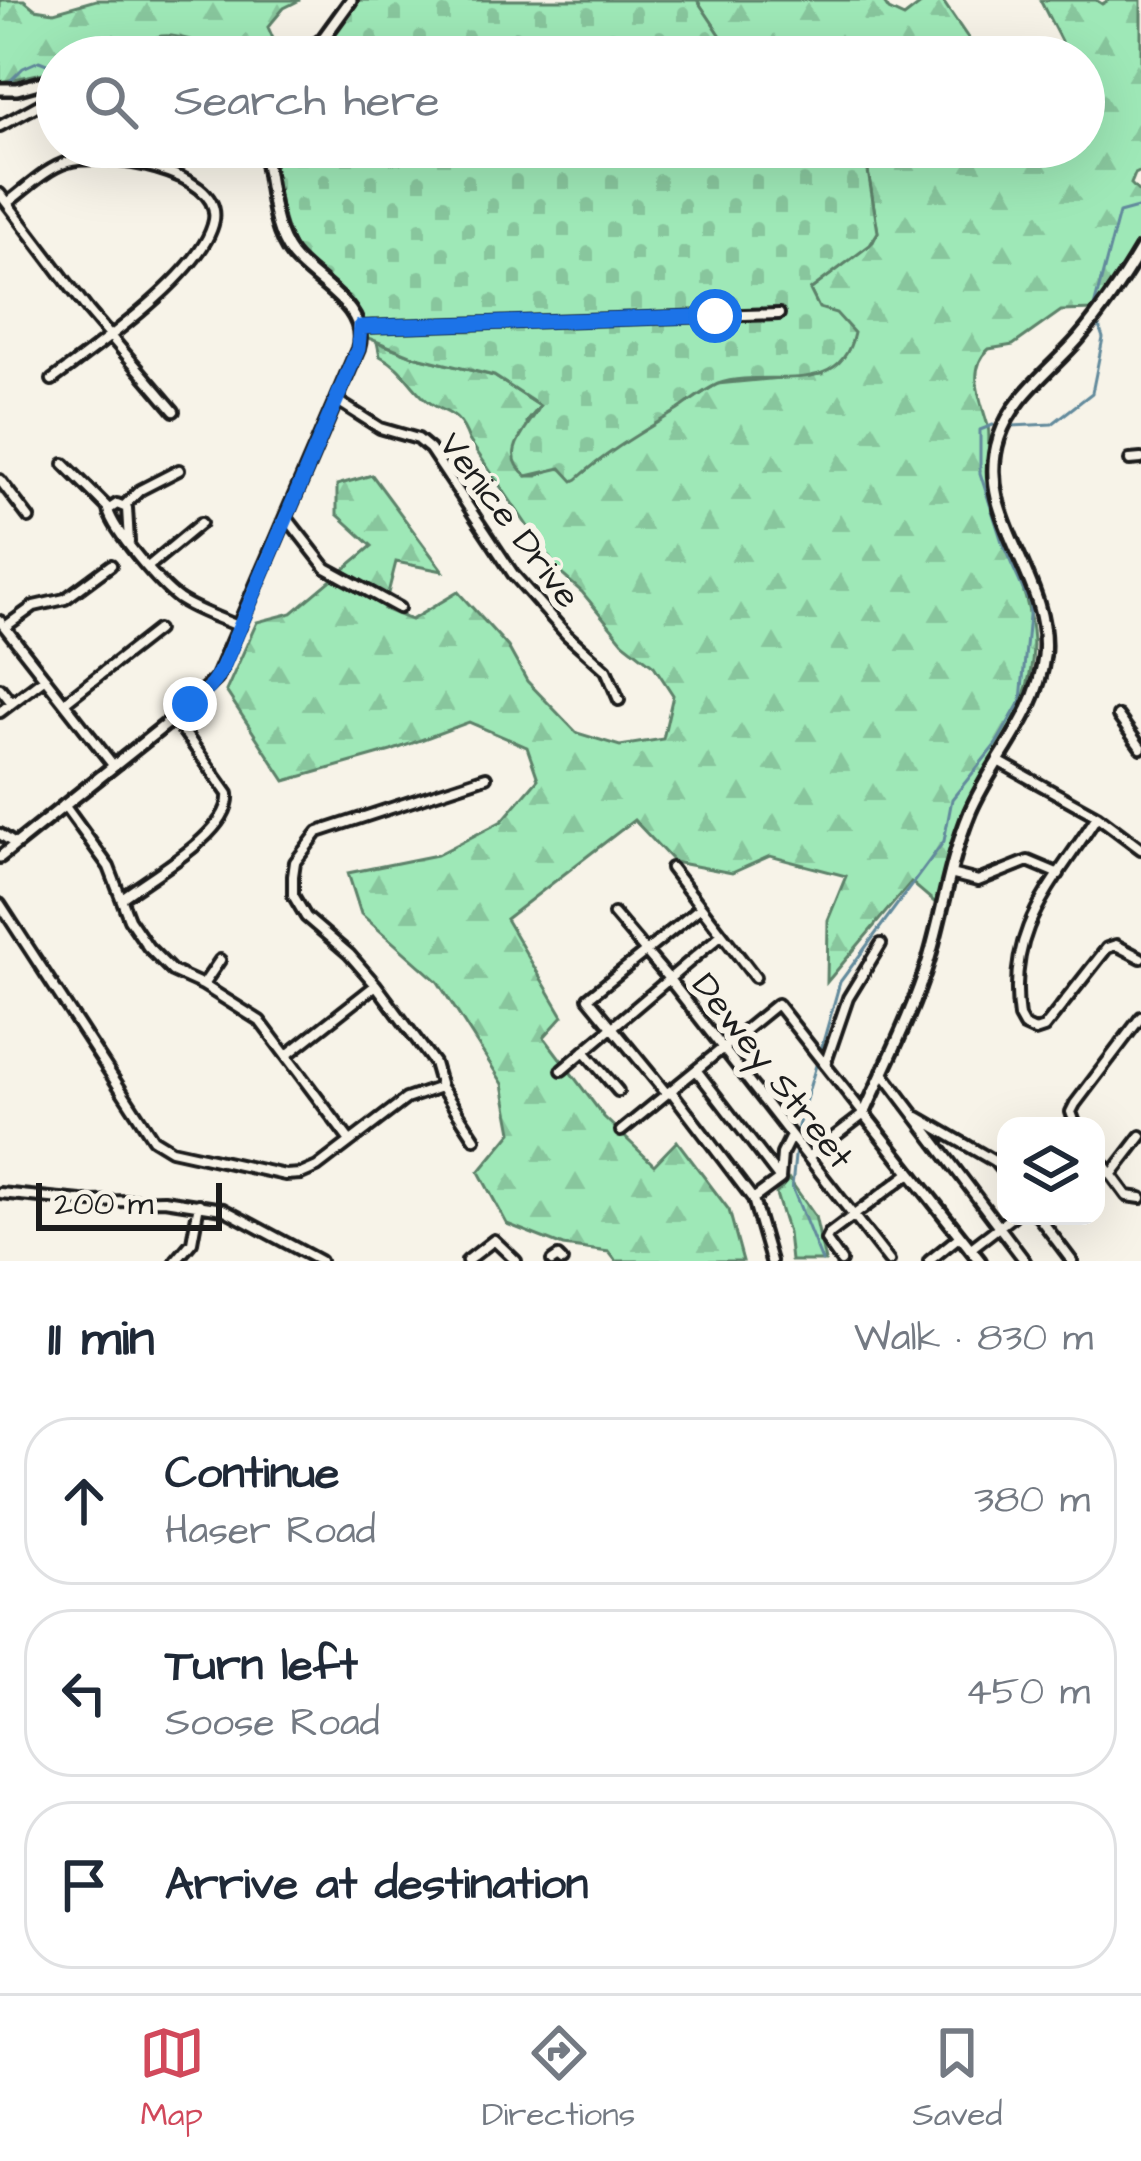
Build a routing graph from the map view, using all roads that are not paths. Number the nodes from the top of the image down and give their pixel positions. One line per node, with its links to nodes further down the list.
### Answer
1 (351, 0): 2 (street)
2 (325, 36)
3 (36, 82): 4 (street)
4 (5, 89)
5 (36, 106): 6 (street)
6 (0, 126)
7 (53, 168): 11 (street)
8 (151, 168): 15 (street)
9 (267, 168): 14 (street)
10 (0, 194): 11 (street)
11 (7, 203): 15 (street)
12 (1141, 249): 43 (street)
13 (779, 314): 14 (street)
14 (360, 327): 17 (street)
15 (110, 336): 16 (street); 18 (street)
16 (52, 380)
17 (335, 400): 25 (street); 36 (street, Venice Drive)
18 (174, 412)
19 (64, 464): 23 (street)
20 (179, 470): 22 (street)
21 (0, 480): 24 (street)
22 (125, 505): 23 (street); 27 (street)
23 (109, 509): 27 (street)
24 (29, 518)
25 (287, 518): 30 (street); 32 (street)
26 (201, 523): 29 (street)
27 (129, 542): 29 (street)
28 (111, 565): 31 (street)
29 (149, 566): 32 (street)
30 (399, 608)
31 (3, 624): 34 (street)
32 (241, 627): 41 (street)
33 (158, 630): 37 (street)
34 (45, 678): 37 (street); 38 (street)
35 (0, 688): 38 (street)
36 (620, 700)
37 (64, 702): 44 (street)
38 (12, 704): 39 (street)
39 (0, 712)
40 (1118, 716): 42 (street)
41 (174, 718): 44 (street); 55 (street)
42 (1141, 748)
43 (998, 761): 47 (street); 53 (street)
44 (113, 765): 46 (street)
45 (486, 777): 67 (street)
46 (64, 805): 49 (street); 55 (street)
47 (1097, 816): 50 (street); 54 (street)
48 (0, 834): 49 (street)
49 (15, 844): 51 (street)
50 (1141, 849)
51 (0, 856)
52 (671, 868): 57 (street)
53 (950, 874): 54 (street); 76 (street)
54 (1059, 874): 62 (street)
55 (122, 898): 66 (street)
56 (0, 904): 87 (street)
57 (701, 907): 59 (street); 61 (street)
58 (614, 914): 61 (street, Dewey Street)
59 (722, 934): 64 (street); 65 (street)
60 (881, 944): 73 (street)
61 (645, 952): 65 (street, Dewey Street); 69 (street)
62 (1141, 958)
63 (220, 960): 66 (street)
64 (755, 977)
65 (669, 979): 69 (street); 70 (street, Dewey Street)
66 (202, 985): 72 (street)
67 (376, 985): 72 (street); 77 (street)
68 (1141, 1017): 82 (street)
69 (612, 1028): 71 (street); 79 (street)
70 (723, 1048): 73 (street); 75 (street); 84 (street, Dewey Street)
71 (584, 1051): 74 (street); 78 (street)
72 (287, 1055): 87 (street)
73 (823, 1064): 81 (street)
74 (562, 1070)
75 (697, 1070): 79 (street); 93 (street)
76 (882, 1072): 80 (street); 81 (street)
77 (441, 1087): 86 (street); 87 (street)
78 (618, 1091)
79 (669, 1093): 83 (street); 96 (street)
80 (911, 1112): 89 (street); 101 (street)
81 (864, 1114): 88 (street); 91 (street)
82 (1073, 1117)
83 (621, 1131)
84 (791, 1136): 88 (street, Dewey Street); 93 (street)
85 (1141, 1136): 92 (street)
86 (475, 1139)
87 (350, 1141)
88 (808, 1156): 98 (street, Dewey Street)
89 (997, 1164)
90 (1105, 1166): 92 (street)
91 (910, 1173): 98 (street); 102 (street)
92 (1112, 1175): 95 (street)
93 (780, 1179): 96 (street)
94 (0, 1193): 97 (street)
95 (1141, 1198)
96 (753, 1199): 110 (street)
97 (200, 1204): 104 (street); 105 (street)
98 (853, 1216): 111 (street); 112 (street, Dewey Street)
99 (1001, 1225): 101 (street)
100 (1045, 1225): 116 (street)
101 (998, 1227): 103 (street); 115 (street)
102 (960, 1236): 103 (street); 113 (street)
103 (970, 1249): 114 (street)
104 (176, 1261)
105 (320, 1261)
106 (467, 1261): 107 (street)
107 (516, 1261)
108 (552, 1261): 109 (street)
109 (562, 1261)
110 (771, 1261)
111 (841, 1261)
112 (889, 1261)
113 (929, 1261)
114 (980, 1261)
115 (1025, 1261)
116 (1072, 1261)

